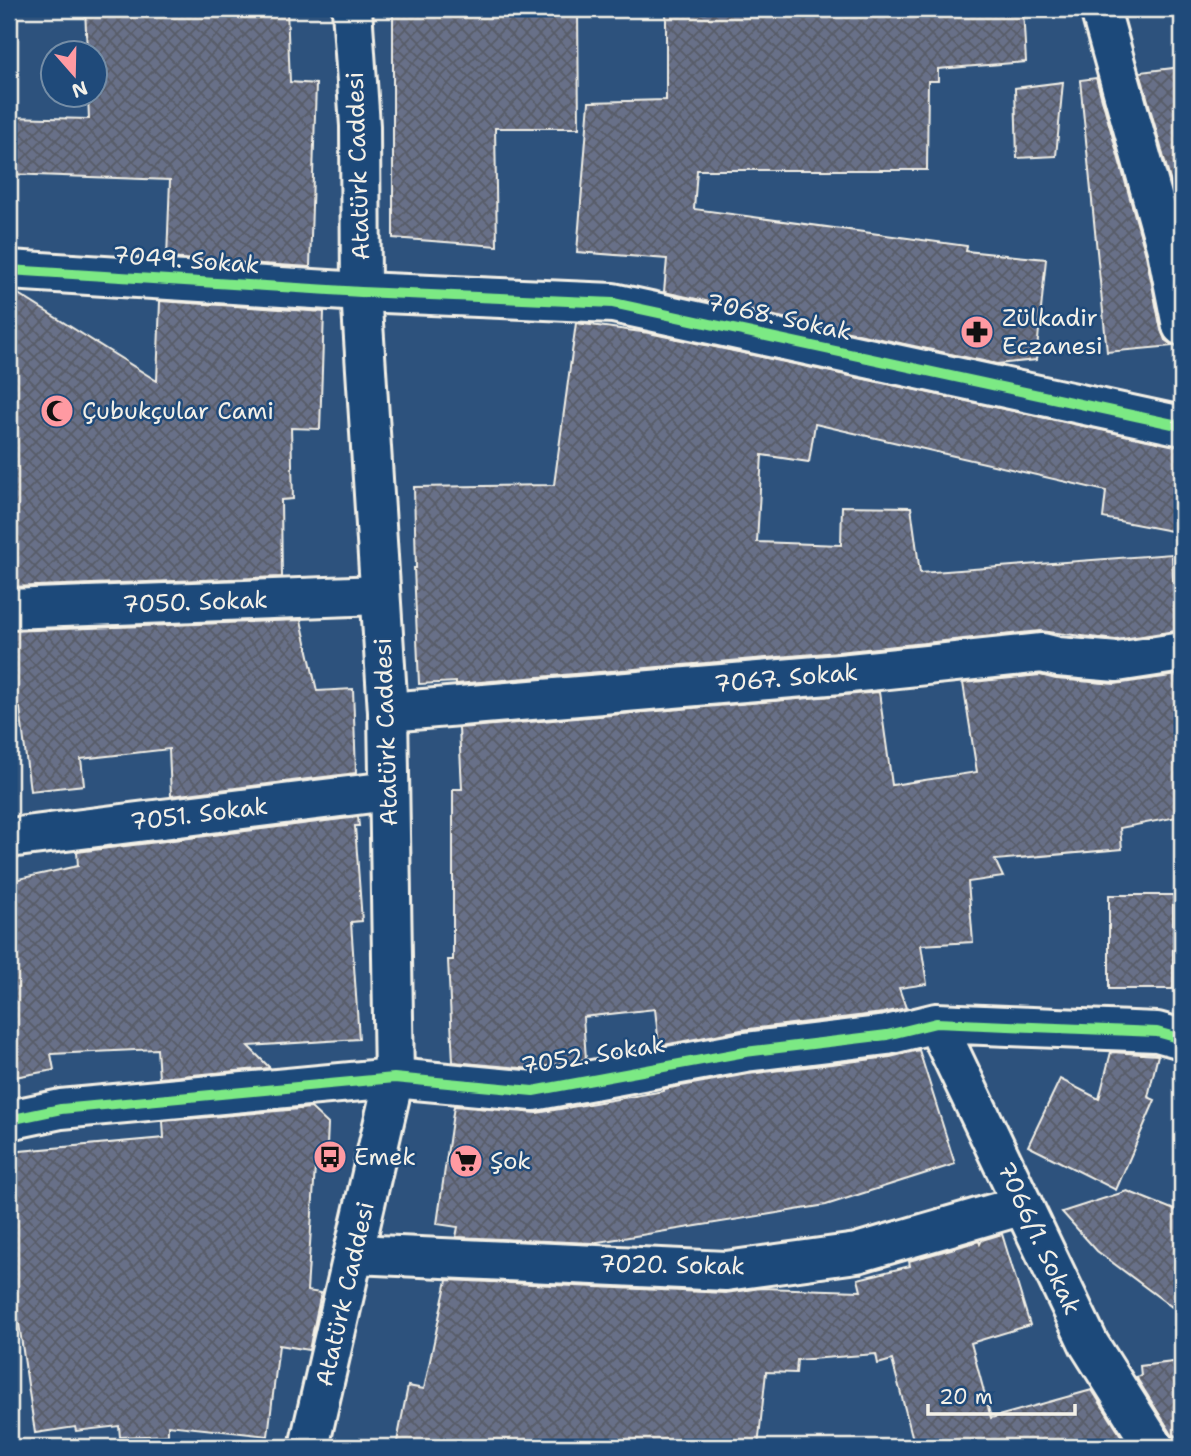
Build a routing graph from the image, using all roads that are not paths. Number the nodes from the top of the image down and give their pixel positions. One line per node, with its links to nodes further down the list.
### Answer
1 (352, 9): 4 (street, Atatürk Caddesi)
2 (1100, 9): 5 (street)
3 (9, 270): 4 (street, 7049. Sokak)
4 (361, 292): 6 (street, 7068. Sokak); 7 (street, Atatürk Caddesi)
5 (1182, 326)
6 (1182, 426)
7 (380, 595): 8 (street, 7050. Sokak); 10 (street, Atatürk Caddesi)
8 (9, 610)
9 (1182, 652): 10 (street, 7067. Sokak)
10 (388, 712): 11 (street, Atatürk Caddesi)
11 (389, 791): 12 (street, 7051. Sokak); 15 (street, Atatürk Caddesi)
12 (9, 838)
13 (936, 1023): 14 (street, 7052. Sokak); 15 (street, 7052. Sokak); 17 (street, 7066/1. Sokak)
14 (1182, 1039)
15 (394, 1078): 16 (street, 7052. Sokak); 18 (street, Atatürk Caddesi)
16 (9, 1120)
17 (1023, 1205): 18 (street, 7020. Sokak); 20 (street, 7066/1. Sokak)
18 (355, 1254): 19 (street, Atatürk Caddesi)
19 (309, 1447)
20 (1154, 1447)

